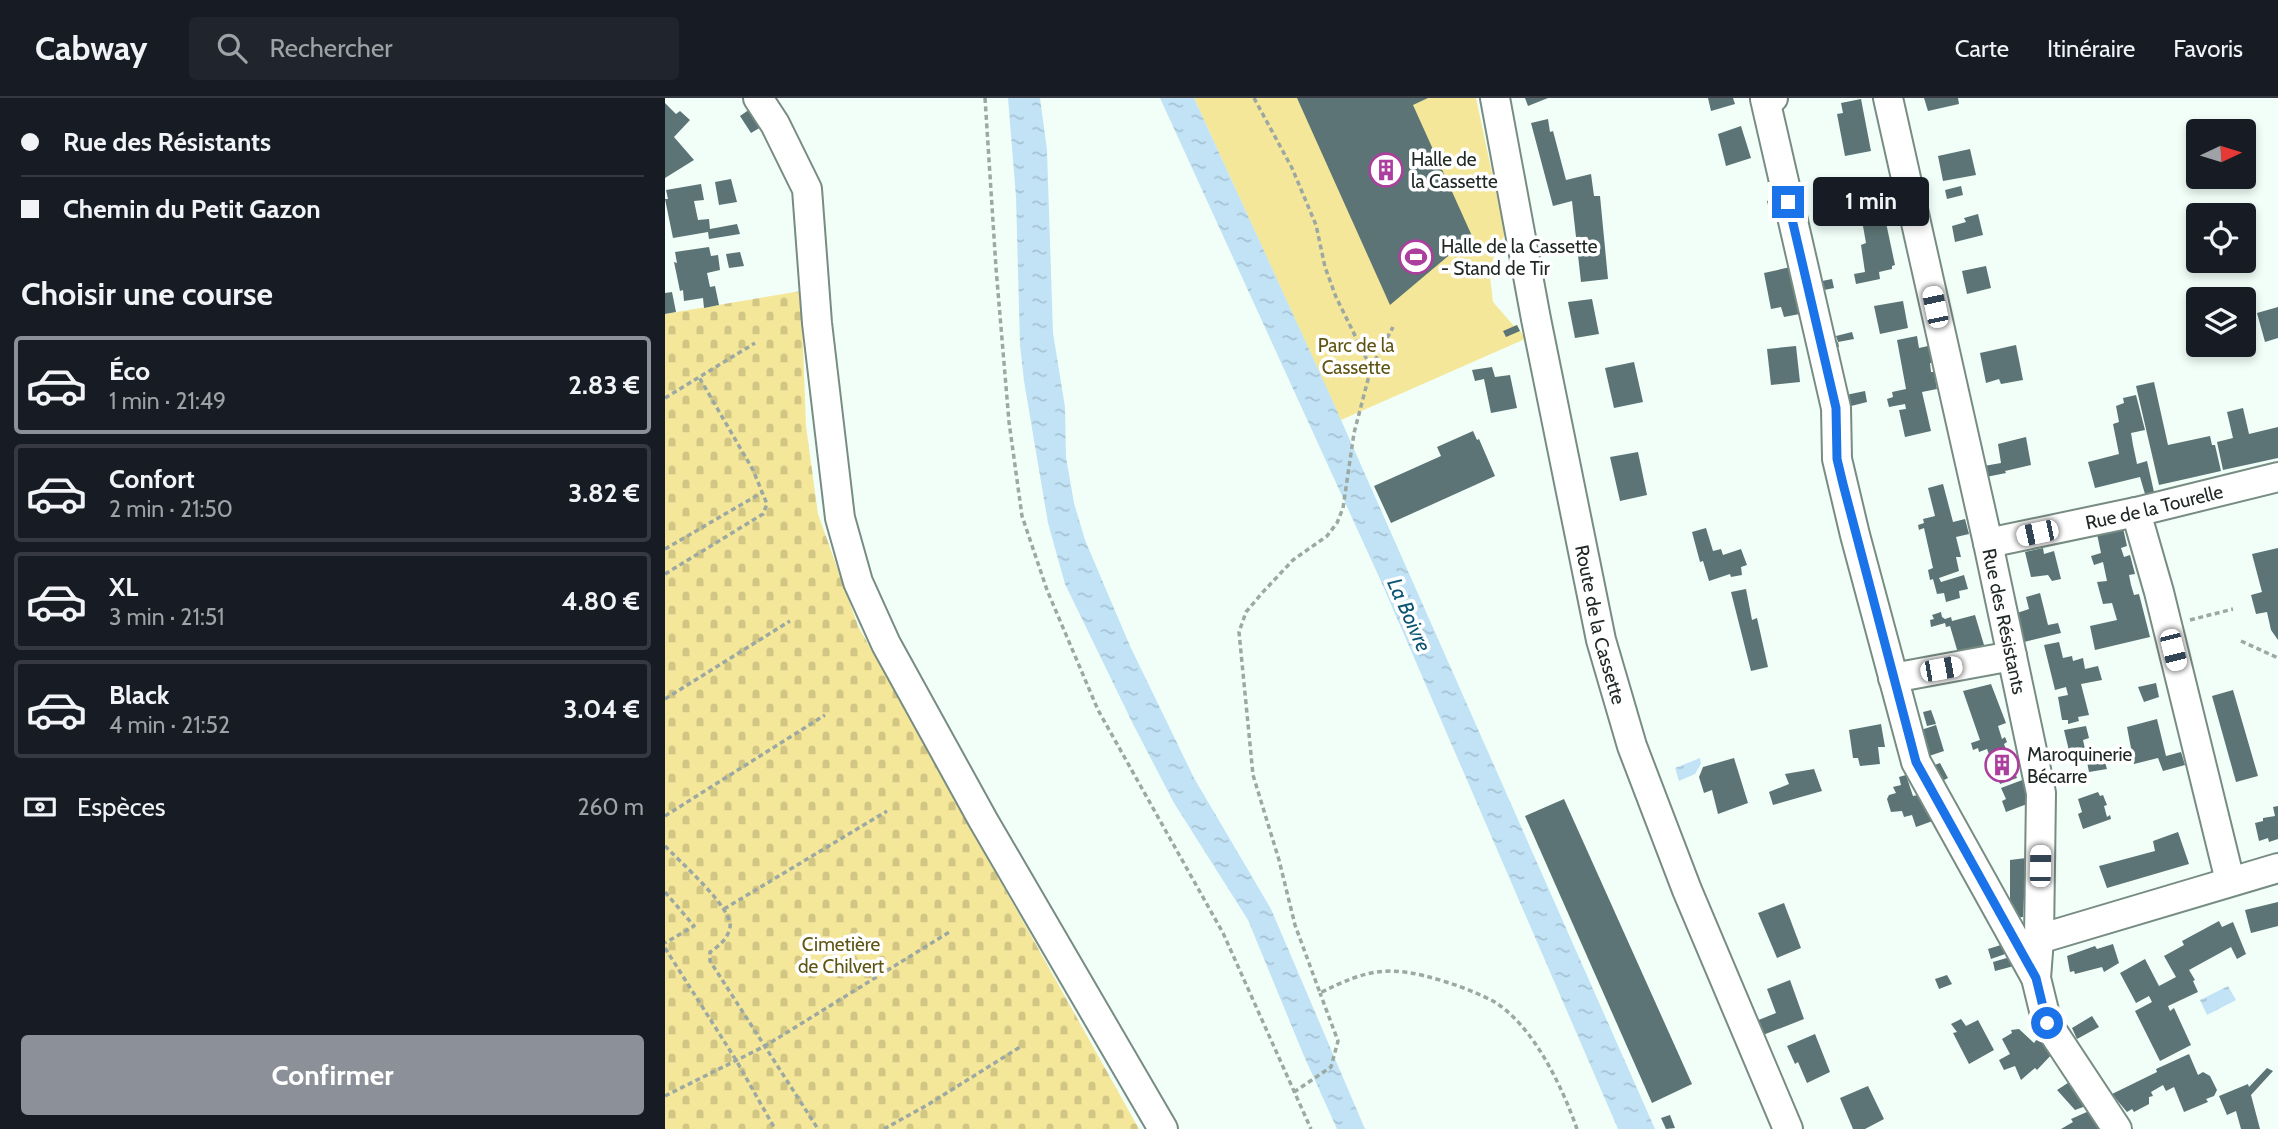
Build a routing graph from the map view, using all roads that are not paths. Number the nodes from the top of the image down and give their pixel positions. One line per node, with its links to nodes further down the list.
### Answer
1 (758, 98): 14 (street)
2 (1495, 98): 15 (street, Route de la Cassette)
3 (1773, 98): 9 (street)
4 (1888, 98): 7 (street, Rue des Résistants)
5 (2278, 477): 6 (street, Rue de la Tourelle)
6 (2136, 512): 7 (street, Rue de la Tourelle); 11 (street)
7 (1988, 543): 8 (street, Rue des Résistants)
8 (2012, 656): 9 (street); 12 (street, Rue des Résistants)
9 (1893, 678): 13 (street)
10 (2278, 868): 11 (street)
11 (2231, 881): 12 (street)
12 (2039, 939): 13 (street, Rue des Résistants)
13 (2036, 978): 16 (street, Rue des Résistants)
14 (1163, 1129)
15 (1788, 1129)
16 (2117, 1129)

